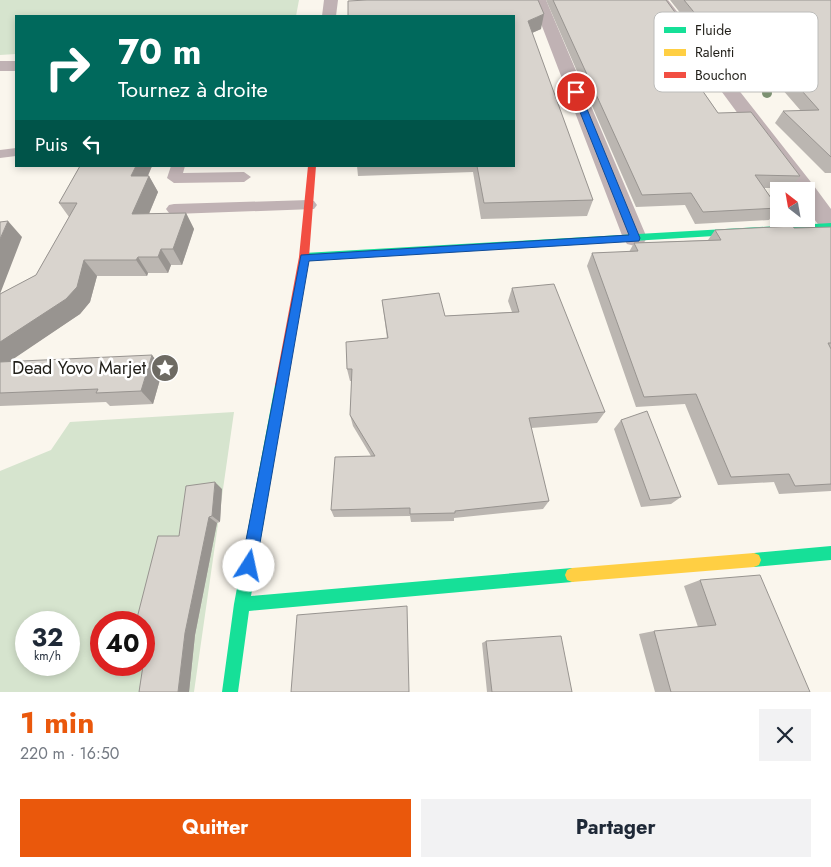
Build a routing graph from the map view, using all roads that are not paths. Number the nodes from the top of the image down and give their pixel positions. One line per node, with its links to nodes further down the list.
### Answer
1 (331, 0): 5 (street)
2 (539, 0): 19 (street)
3 (662, 0): 4 (street)
4 (671, 12)
5 (329, 15)
6 (0, 66): 7 (street)
7 (15, 66)
8 (731, 92): 14 (street)
9 (15, 152): 10 (lane)
10 (0, 154)
11 (178, 167): 13 (lane)
12 (312, 167): 16 (street)
13 (244, 177)
14 (798, 182)
15 (815, 204): 18 (street)
16 (309, 205): 17 (lane); 20 (street)
17 (174, 209)
18 (831, 226): 19 (street)
19 (635, 238): 20 (street)
20 (304, 257): 22 (street)
21 (831, 553): 22 (street)
22 (242, 604): 23 (street)
23 (230, 692)

